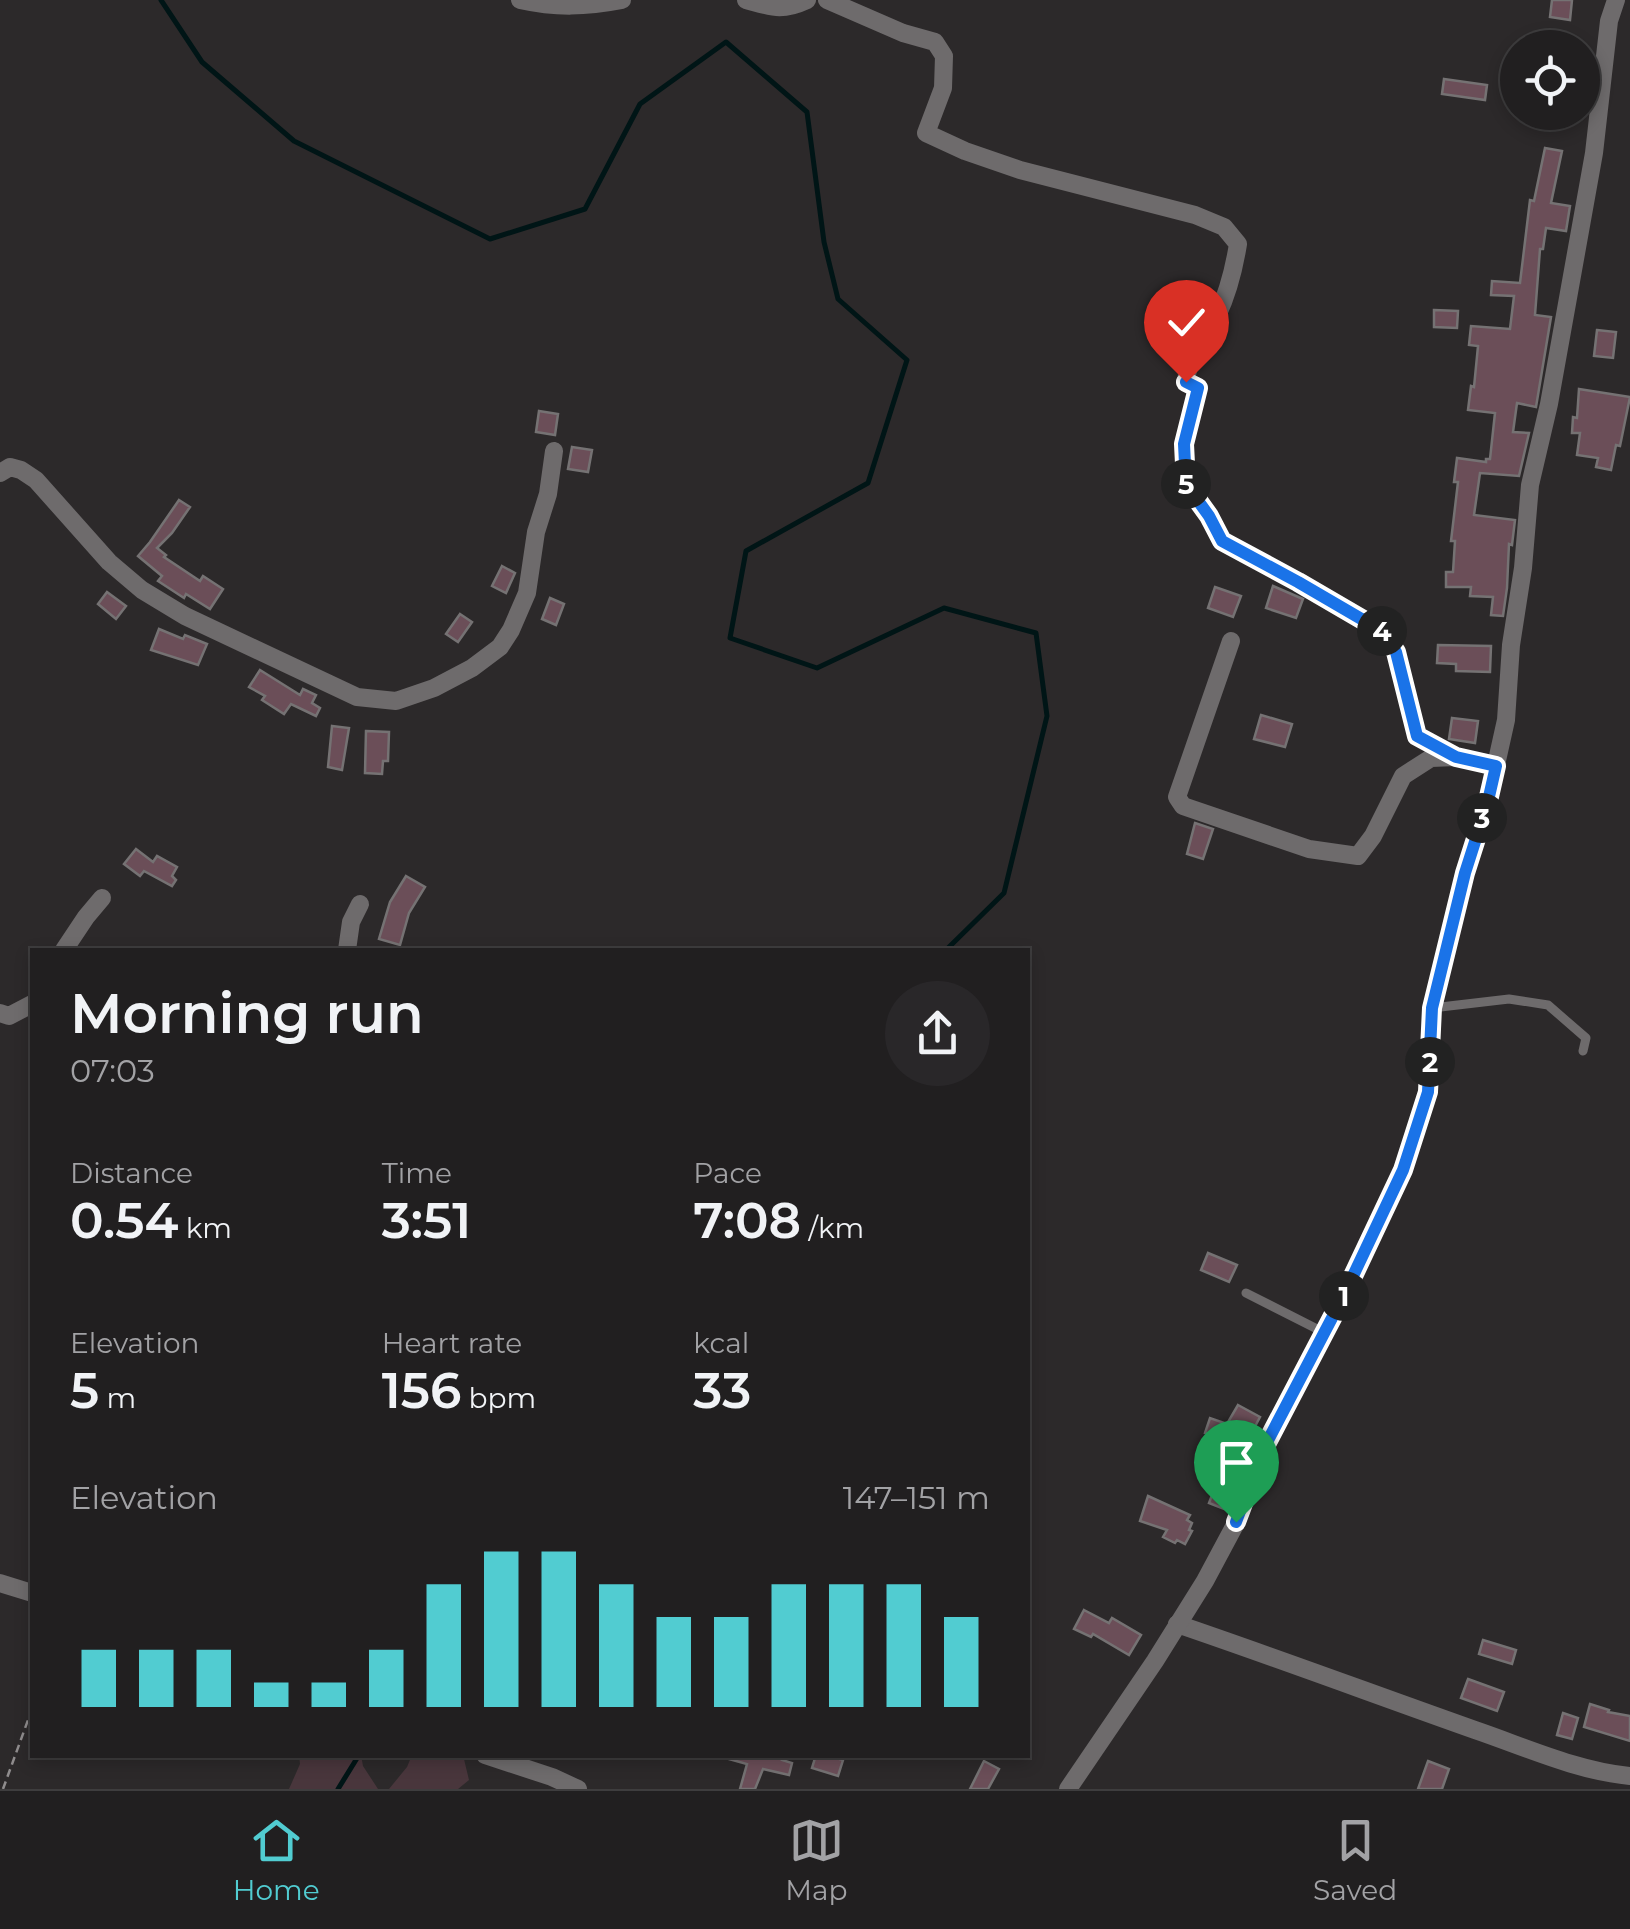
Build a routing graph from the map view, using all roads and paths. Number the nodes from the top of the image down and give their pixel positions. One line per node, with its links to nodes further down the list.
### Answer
1 (520, 0): 2 (street)
2 (622, 0)
3 (746, 0): 4 (street)
4 (805, 0)
5 (827, 0): 10 (street)
6 (1616, 0): 11 (street)
7 (554, 451): 8 (street)
8 (0, 474)
9 (1231, 641): 10 (street)
10 (1456, 757): 11 (street)
11 (1496, 766): 17 (street)
12 (102, 898): 14 (street)
13 (360, 904): 15 (street)
14 (65, 948)
15 (347, 948)
16 (30, 1005): 18 (street)
17 (1432, 1008): 19 (lane); 21 (street)
18 (0, 1013)
19 (1583, 1051)
20 (1246, 1294): 21 (lane)
21 (1325, 1332): 24 (street)
22 (0, 1583): 23 (street)
23 (30, 1592)
24 (1177, 1624): 27 (street); 30 (street)
25 (30, 1715): 28 (path)
26 (494, 1758): 29 (street)
27 (1630, 1776)
28 (3, 1789)
29 (578, 1789)
30 (1068, 1789)

